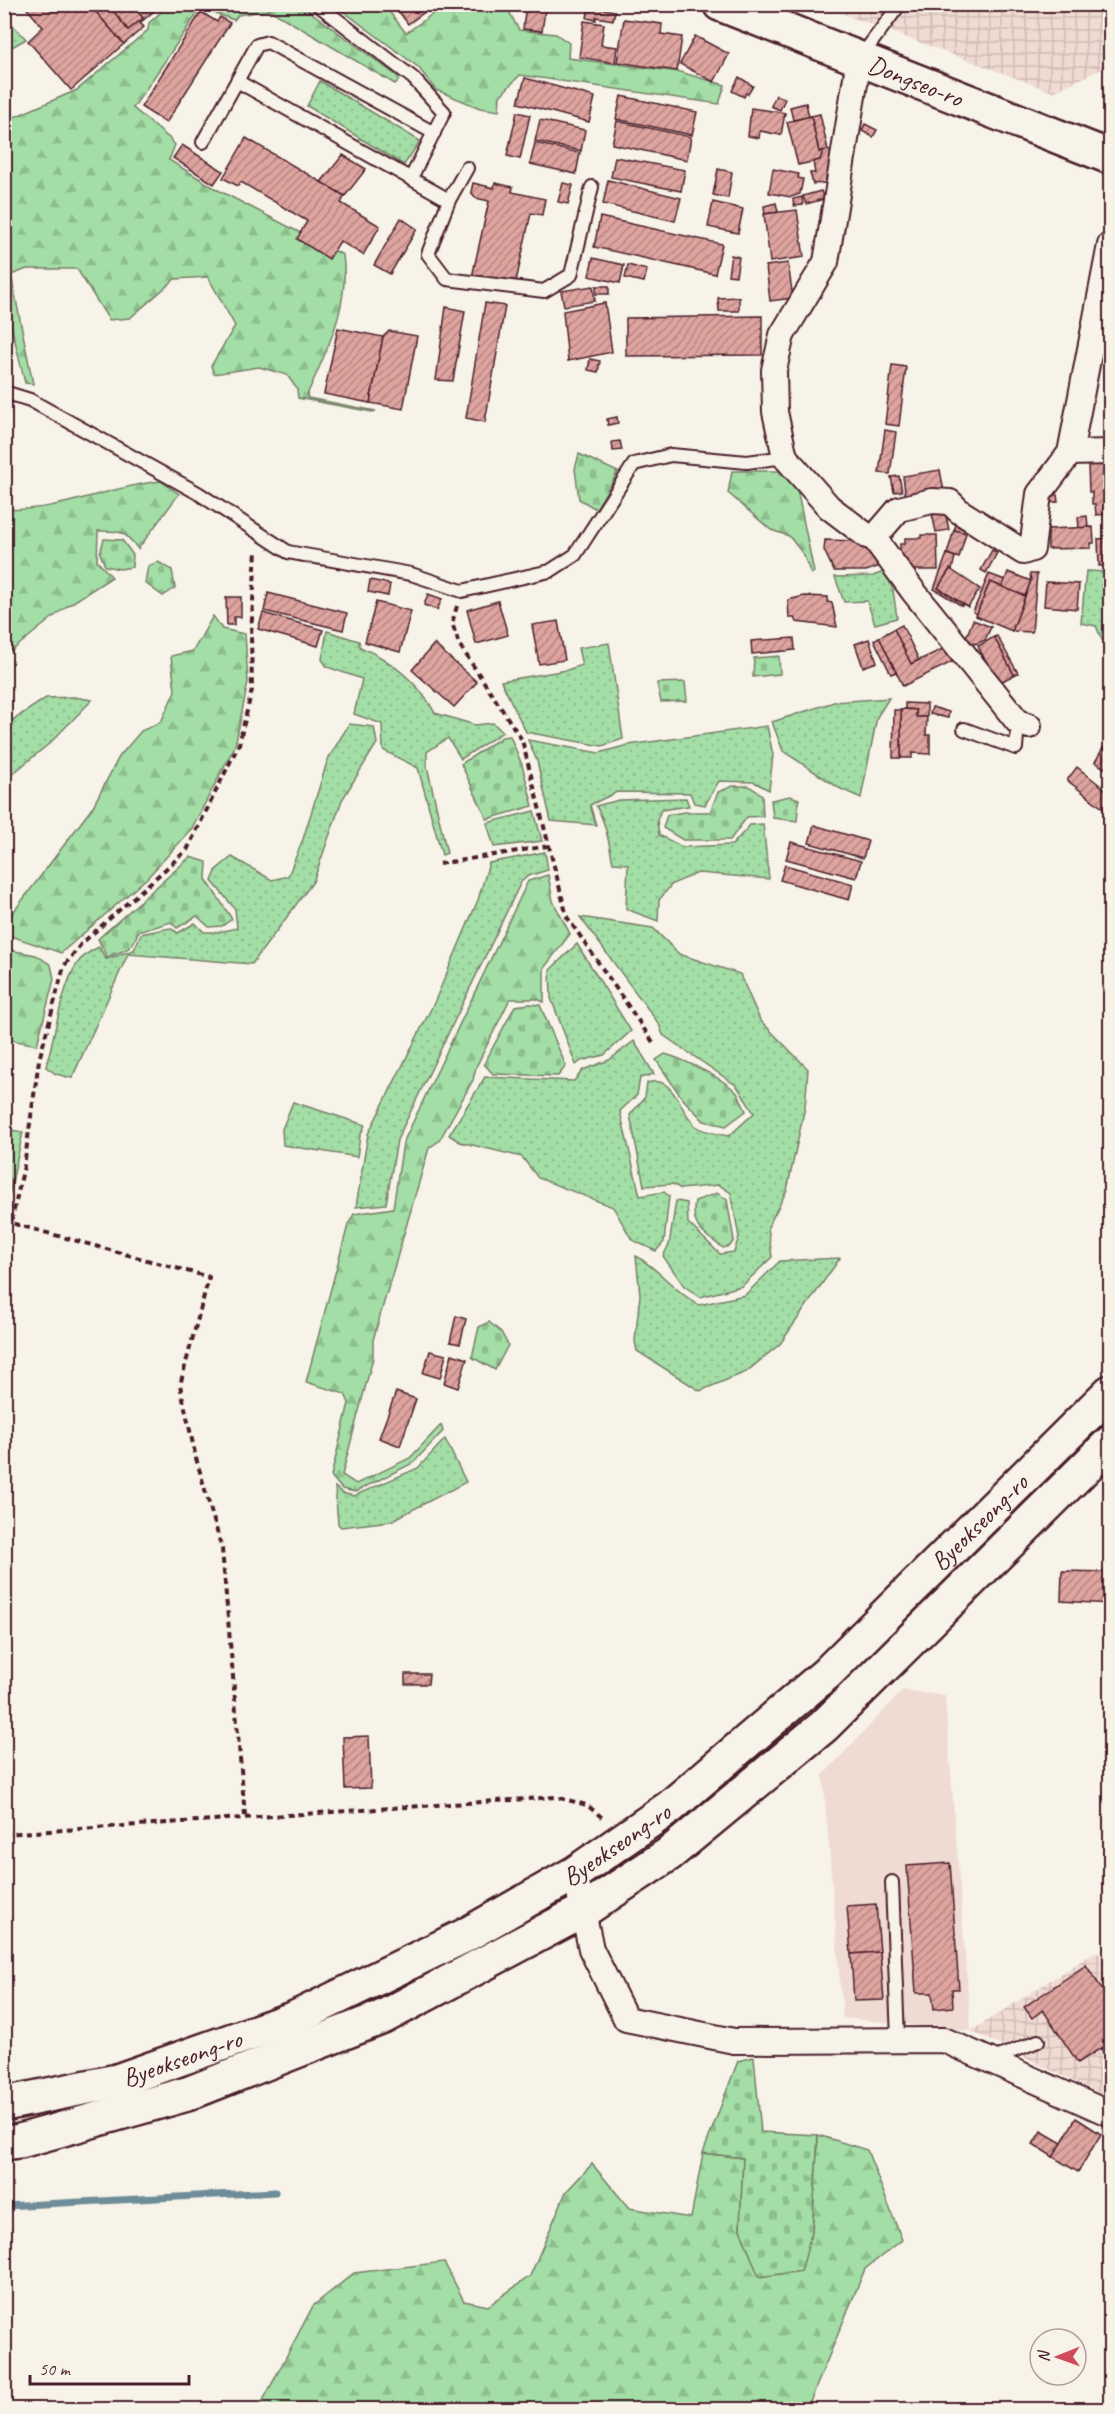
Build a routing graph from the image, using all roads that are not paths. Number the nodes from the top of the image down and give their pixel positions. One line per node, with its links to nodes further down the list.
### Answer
1 (317, 4): 6 (lane)
2 (720, 4): 4 (main road, Dongseo-ro)
3 (900, 4): 4 (lane)
4 (859, 59): 8 (main road, Dongseo-ro); 17 (street)
5 (237, 81): 6 (lane); 7 (lane); 10 (lane)
6 (434, 134): 10 (lane)
7 (203, 142)
8 (1110, 156)
9 (467, 168): 12 (lane)
10 (411, 178): 12 (lane)
11 (592, 187): 12 (lane)
12 (450, 200)
13 (1110, 245): 16 (street)
14 (4, 392): 17 (lane)
15 (1110, 452): 16 (street)
16 (1070, 453): 18 (street)
17 (785, 457): 18 (street)
18 (874, 538): 19 (street)
19 (1024, 724): 20 (lane)
20 (964, 729)
21 (1110, 1392): 23 (main road, Byeokseong-ro)
22 (1110, 1443): 25 (main road, Byeokseong-ro)
23 (575, 1872): 25 (street); 29 (main road, Byeokseong-ro)
24 (892, 1882): 26 (lane)
25 (583, 1911): 26 (street); 31 (main road, Byeokseong-ro)
26 (898, 2040): 28 (street)
27 (1038, 2042): 28 (lane)
28 (989, 2061): 30 (street)
29 (4, 2104)
30 (1110, 2114)
31 (4, 2143)

